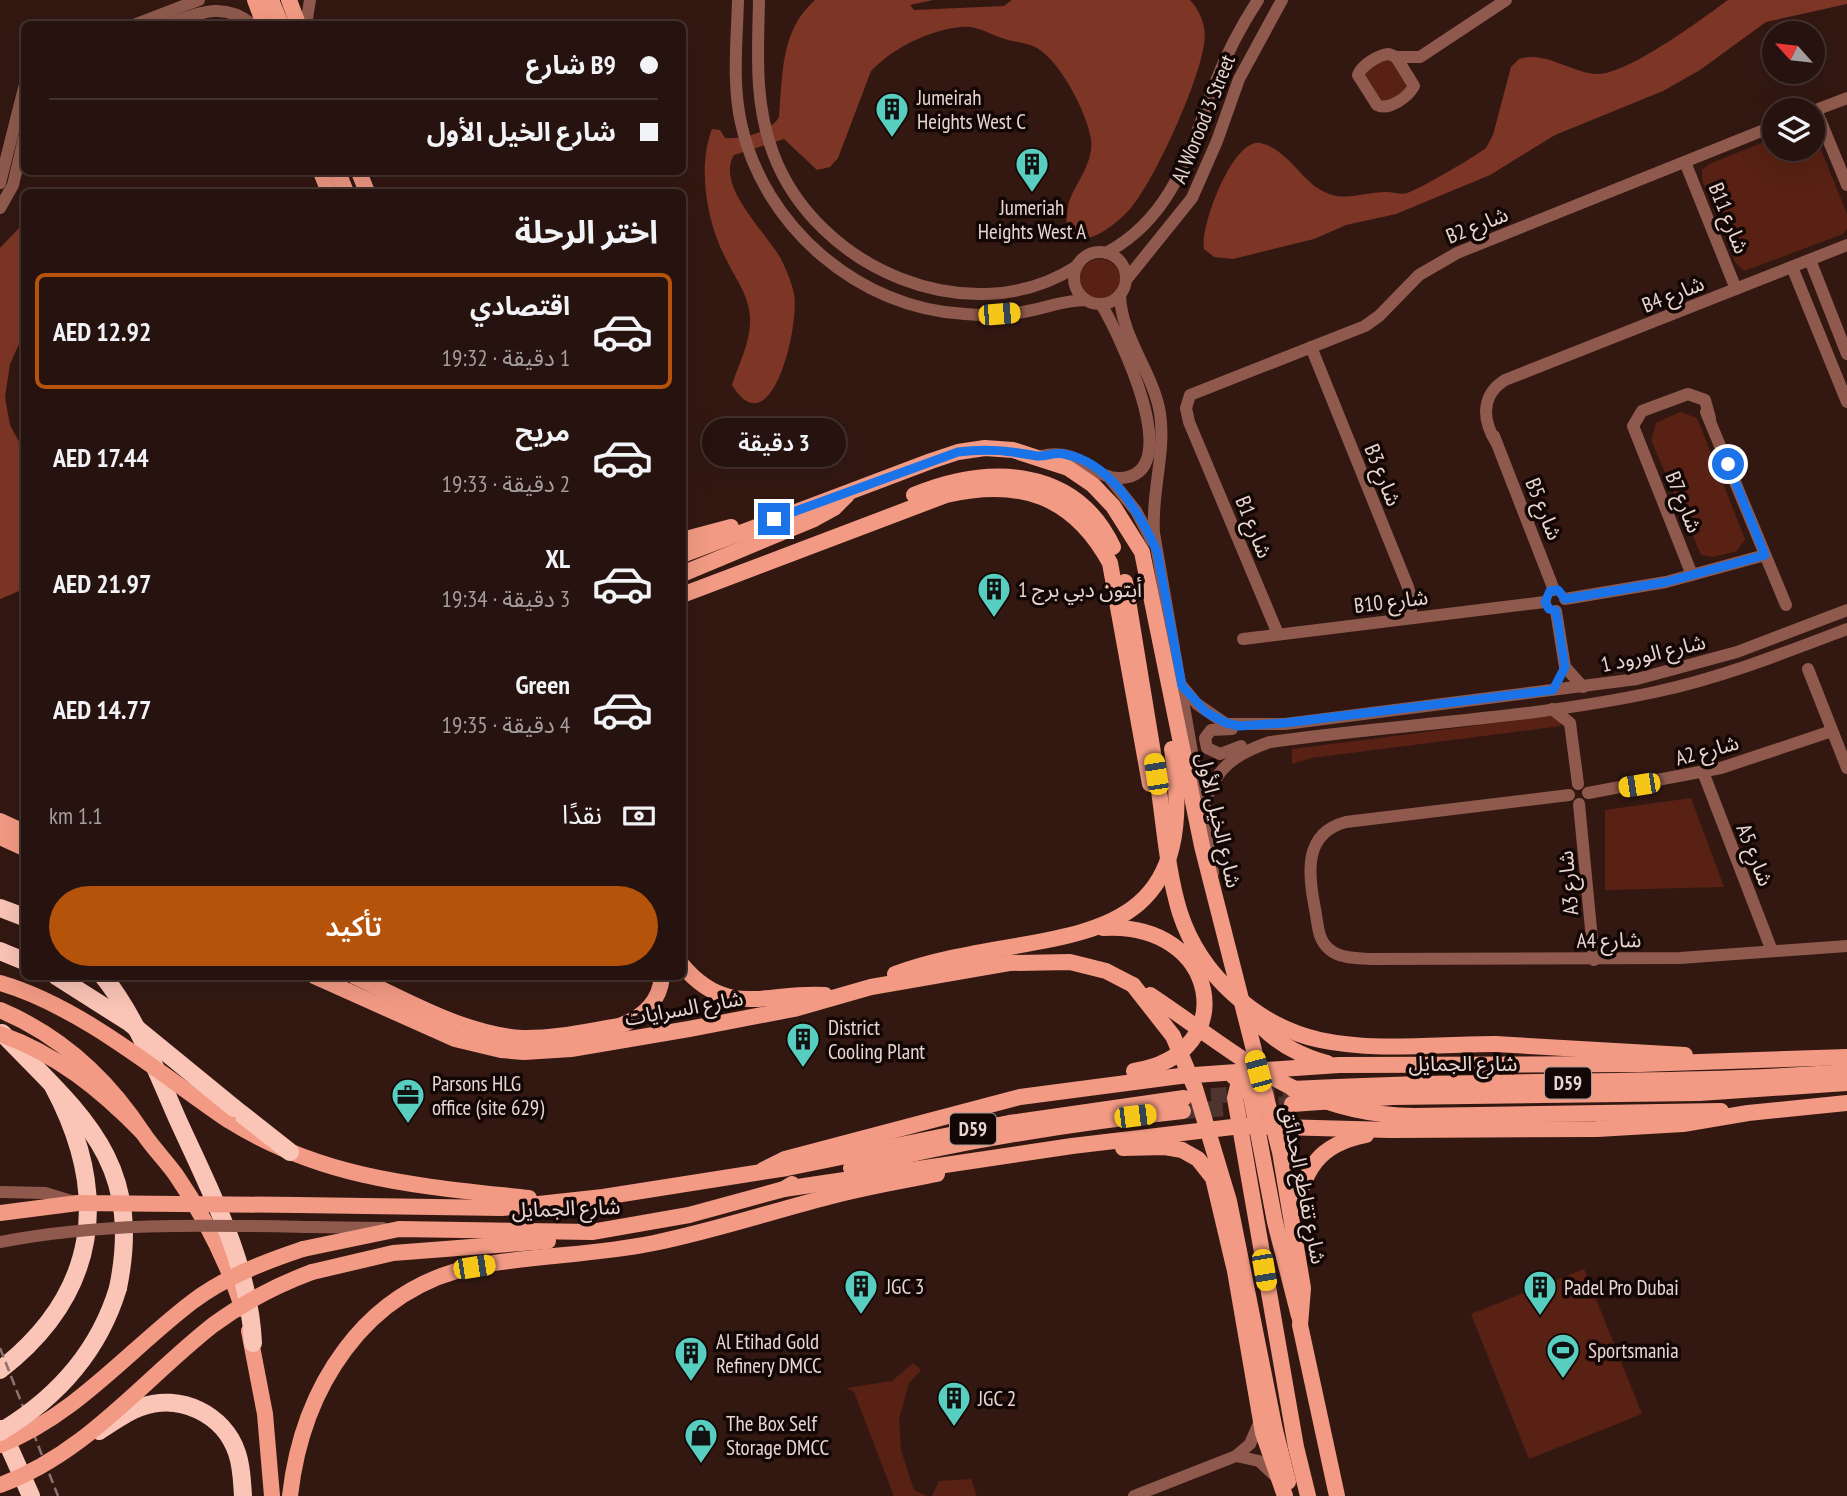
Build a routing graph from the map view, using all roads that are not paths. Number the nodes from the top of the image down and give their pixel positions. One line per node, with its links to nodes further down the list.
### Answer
1 (199, 0): 15 (street)
2 (235, 0): 13 (street)
3 (255, 0): 18 (main road)
4 (271, 0): 19 (main road)
5 (289, 0): 20 (main road)
6 (310, 0): 21 (street)
7 (738, 0): 39 (street)
8 (759, 0): 40 (street)
9 (1258, 0): 28 (street, Al Worood 3 Street)
10 (1282, 0): 29 (street, Al Worood 3 Street)
11 (1480, 0): 14 (street)
12 (1506, 0): 14 (street)
13 (219, 9): 16 (street); 17 (street)
14 (1489, 11): 23 (street)
15 (144, 21)
16 (176, 21)
17 (247, 21)
18 (263, 21)
19 (280, 21)
20 (297, 21)
21 (306, 21)
22 (1396, 57): 23 (street); 24 (street); 24 (street)
23 (1420, 57): 24 (street)
24 (1412, 78)
25 (1847, 98): 27 (street)
26 (21, 100): 36 (street)
27 (1825, 107)
28 (1201, 124): 29 (street); 32 (street, Al Worood 3 Street)
29 (1221, 130): 34 (street, Al Worood 3 Street)
30 (1762, 131): 35 (street, B2 شارع)
31 (1825, 134): 37 (street)
32 (1193, 148): 34 (street); 42 (street, Al Worood 3 Street)
33 (21, 151): 38 (street)
34 (1212, 155): 46 (street, Al Worood 3 Street)
35 (1685, 162): 47 (street, B11 شارع); 51 (street, B2 شارع)
36 (0, 183)
37 (1847, 185)
38 (0, 208)
39 (797, 232): 40 (street); 49 (street)
40 (828, 234): 44 (street)
41 (1847, 245): 43 (street, B4 شارع)
42 (1106, 253): 44 (street); 46 (street)
43 (1810, 260): 45 (street, B4 شارع); 52 (street)
44 (1077, 266): 49 (street)
45 (1792, 267): 47 (street, B4 شارع); 54 (street)
46 (1126, 281): 48 (street)
47 (1736, 289): 55 (street, B4 شارع)
48 (1120, 295): 50 (street); 61 (street)
49 (1086, 300): 50 (street)
50 (1101, 304): 57 (street)
51 (1311, 347): 53 (street, B2 شارع); 74 (street, B3 شارع)
52 (1847, 354)
53 (1212, 386): 76 (street, B1 شارع)
54 (1847, 401)
55 (1496, 442): 67 (street, B5 شارع)
56 (1041, 456): 57 (street); 58 (main road, شارع الخيل الأول); 82 (main road, شارع الخيل الأول)
57 (1108, 476): 61 (street)
58 (850, 491): 59 (main road, شارع الخيل الأول); 64 (main road)
59 (755, 526): 60 (main road); 62 (main road, شارع الخيل الأول)
60 (686, 539)
61 (1157, 551): 82 (street)
62 (686, 553)
63 (1765, 555): 65 (street); 65 (street, B7 شارع); 71 (street)
64 (686, 572)
65 (1692, 575): 69 (street)
66 (686, 585): 122 (main road, bridge)
67 (1554, 590): 69 (street); 70 (street)
68 (686, 593): 98 (main road)
69 (1565, 599): 73 (street)
70 (1545, 602): 73 (street); 74 (street, B10 شارع)
71 (1786, 605)
72 (1847, 610): 80 (street, شارع الورود 1)
73 (1556, 611): 78 (street)
74 (1410, 618): 76 (street, B10 شارع)
75 (1847, 629): 83 (street, شارع الورود 1)
76 (1278, 635): 77 (street, B10 شارع)
77 (1243, 639)
78 (1565, 667): 80 (street); 81 (street)
79 (1808, 669): 87 (street)
80 (1583, 687): 81 (street, شارع الورود 1)
81 (1553, 690): 86 (street, شارع الورود 1)
82 (1177, 692): 86 (street, شارع الورود 1); 93 (street); 98 (main road); 99 (main road, شارع الخيل الأول)
83 (1587, 704): 84 (street, شارع الورود 1); 85 (street)
84 (1552, 709): 85 (street); 88 (street, شارع الورود 1)
85 (1570, 723): 91 (street)
86 (1274, 725): 88 (street)
87 (1832, 731): 89 (street); 90 (street, A2 شارع)
88 (1270, 742): 93 (street, شارع الورود 1)
89 (1847, 768)
90 (1703, 772): 91 (street, A2 شارع); 105 (street, A5 شارع)
91 (1583, 789): 92 (street)
92 (1574, 799): 107 (street, A3 شارع); 107 (street, A4 شارع)
93 (1204, 808): 99 (street)
94 (0, 821): 95 (main road)
95 (21, 831)
96 (0, 837): 97 (main road)
97 (21, 847)
98 (1164, 865): 102 (main road)
99 (1213, 888): 118 (main road, شارع الخيل الأول)
100 (0, 908): 101 (highway)
101 (21, 916)
102 (1090, 929): 116 (main road); 129 (main road)
103 (1847, 946): 105 (street, A4 شارع)
104 (0, 951): 106 (highway)
105 (1772, 951): 107 (street, A4 شارع)
106 (21, 960)
107 (1594, 960)
108 (686, 969): 117 (main road)
109 (62, 980): 133 (highway, bridge)
110 (106, 980): 152 (highway)
111 (323, 980): 117 (main road, شارع السرايات)
112 (363, 980): 113 (main road, شارع السرايات)
113 (661, 980)
114 (0, 983): 133 (main road, bridge)
115 (1133, 985): 116 (main road, شارع السرايات); 132 (main road, شارع السرايات, bridge); 167 (main road, bridge)
116 (871, 986): 117 (main road, شارع السرايات)
117 (836, 996)
118 (1243, 1004): 123 (main road); 124 (main road, شارع الخيل الأول)
119 (0, 1010): 137 (main road, bridge)
120 (0, 1033): 130 (highway); 137 (main road, bridge)
121 (1847, 1057): 122 (main road)
122 (1712, 1061): 123 (main road)
123 (1339, 1065): 124 (main road)
124 (1258, 1071): 125 (main road); 127 (main road); 134 (main road, شارع تقاطع الحدائق)
125 (1221, 1072): 127 (main road); 129 (main road)
126 (1847, 1072): 128 (main road, شارع الجمايل / D59)
127 (1239, 1080): 135 (main road)
128 (1847, 1083)
129 (1099, 1085): 141 (main road)
130 (53, 1086): 153 (highway); 155 (highway, bridge)
131 (1847, 1104): 132 (main road)
132 (1748, 1113): 136 (main road)
133 (231, 1114): 139 (highway)
134 (1273, 1125): 135 (main road); 136 (main road); 147 (main road, شارع تقاطع الحدائق)
135 (1248, 1126): 138 (main road); 151 (main road); 168 (main road)
136 (1390, 1130): 147 (main road)
137 (143, 1133): 152 (main road)
138 (1100, 1142): 140 (main road); 154 (main road)
139 (290, 1152): 144 (main road)
140 (995, 1157): 142 (main road); 164 (main road)
141 (763, 1170): 142 (main road, شارع الجمايل / D59); 144 (main road, شارع الجمايل / D59)
142 (784, 1189): 149 (main road, شارع الجمايل / D59)
143 (0, 1192): 145 (street)
144 (552, 1201): 145 (main road, شارع الجمايل, bridge)
145 (78, 1203): 146 (main road, شارع الجمايل)
146 (0, 1213)
147 (1292, 1217): 151 (main road, شارع تقاطع الحدائق)
148 (399, 1229): 149 (main road, شارع الجمايل); 150 (street, bridge); 157 (main road, شارع الجمايل, bridge)
149 (592, 1232): 156 (main road, bridge)
150 (0, 1242)
151 (1299, 1316): 169 (main road, شارع تقاطع الحدائق)
152 (253, 1343): 163 (main road)
153 (0, 1370)
154 (1260, 1418): 158 (street); 159 (main road)
155 (0, 1430): 161 (highway)
156 (86, 1437): 160 (main road, bridge); 162 (highway, bridge)
157 (0, 1445)
158 (1236, 1456): 159 (street); 165 (street)
159 (1276, 1477): 166 (main road)
160 (0, 1485)
161 (32, 1496)
162 (243, 1496)
163 (272, 1496)
164 (290, 1496)
165 (1134, 1496)
166 (1284, 1496)
167 (1293, 1496)
168 (1308, 1496)
169 (1337, 1496)

